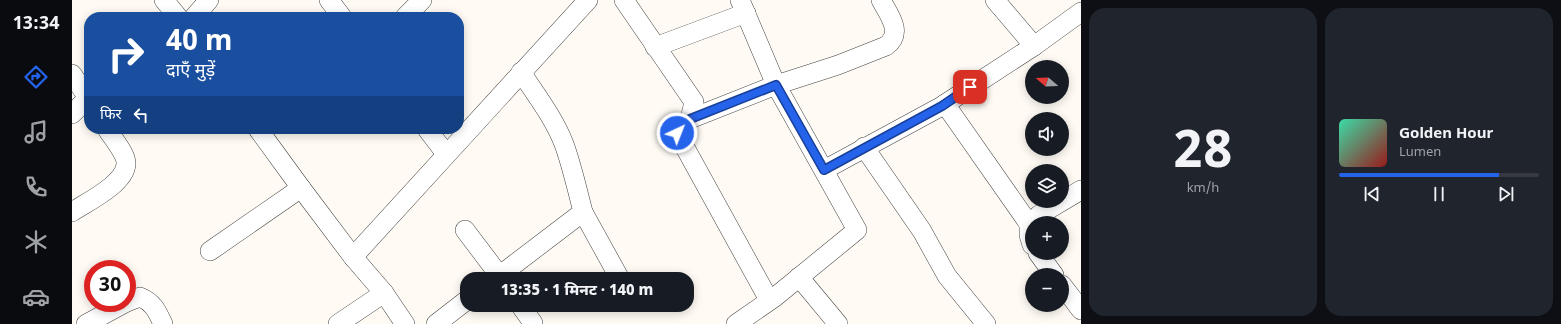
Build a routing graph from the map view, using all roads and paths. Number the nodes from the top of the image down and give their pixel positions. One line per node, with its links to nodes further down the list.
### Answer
1 (164, 0): 10 (street)
2 (209, 0): 11 (street)
3 (329, 0): 12 (street)
4 (422, 0): 13 (street)
5 (588, 0): 17 (street)
6 (624, 0): 16 (street)
7 (881, 0): 19 (street)
8 (995, 0): 15 (street)
9 (743, 6): 16 (street); 19 (street)
10 (174, 12)
11 (198, 12)
12 (338, 12)
13 (410, 12)
14 (1081, 12): 15 (street)
15 (1034, 46): 22 (street)
16 (655, 47): 24 (street)
17 (521, 72): 29 (street); 34 (street)
18 (72, 74): 20 (street)
19 (776, 85): 24 (street); 30 (street)
20 (84, 93)
21 (84, 103): 23 (street)
22 (945, 104): 28 (street); 36 (street)
23 (72, 114)
24 (690, 119): 47 (street)
25 (110, 134): 33 (street)
26 (262, 134): 31 (street)
27 (431, 134): 29 (street)
28 (864, 147): 30 (street); 60 (street)
29 (446, 154): 39 (street)
30 (824, 170): 43 (street)
31 (301, 188): 38 (street); 39 (street)
32 (1081, 190): 35 (street)
33 (72, 212)
34 (583, 212): 41 (street); 42 (street)
35 (1039, 216)
36 (1025, 218)
37 (465, 230): 40 (street)
38 (210, 251)
39 (353, 257): 44 (street)
40 (495, 272)
41 (507, 272)
42 (616, 272)
43 (798, 277): 47 (street); 59 (street)
44 (384, 293): 55 (street); 56 (street)
45 (1069, 294): 49 (street)
46 (136, 298): 54 (street)
47 (769, 300): 58 (street)
48 (460, 305): 57 (street)
49 (1081, 310)
50 (108, 312): 53 (street)
51 (525, 312): 52 (street)
52 (532, 323)
53 (86, 324)
54 (163, 324)
55 (338, 324)
56 (405, 324)
57 (436, 324)
58 (736, 324)
59 (838, 324)
60 (986, 324)

